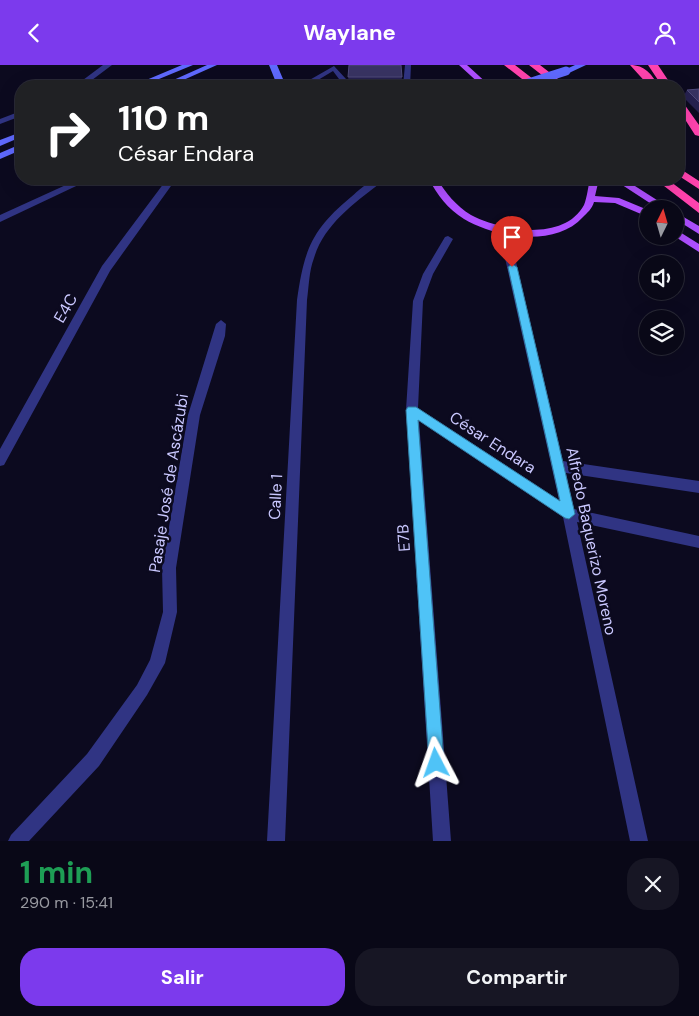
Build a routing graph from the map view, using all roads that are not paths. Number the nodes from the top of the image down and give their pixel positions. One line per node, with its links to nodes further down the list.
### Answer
1 (108, 65): 14 (street)
2 (189, 65): 15 (main road)
3 (202, 65): 16 (main road)
4 (213, 65): 17 (main road)
5 (273, 65): 18 (main road)
6 (408, 65): 21 (lane)
7 (463, 65): 22 (main road)
8 (509, 65): 23 (highway)
9 (534, 65): 25 (highway)
10 (582, 65): 24 (main road, bridge)
11 (635, 65): 26 (highway)
12 (653, 65): 27 (highway)
13 (334, 66): 19 (lane); 20 (lane)
14 (87, 80)
15 (151, 80)
16 (168, 80)
17 (178, 80)
18 (279, 80)
19 (312, 80)
20 (342, 80)
21 (407, 80)
22 (479, 80)
23 (529, 80)
24 (538, 80)
25 (554, 80)
26 (650, 80)
27 (663, 80)
28 (685, 112): 31 (highway)
29 (15, 116): 30 (street)
30 (0, 122)
31 (699, 133)
32 (15, 137): 33 (main road)
33 (0, 143)
34 (15, 150): 35 (main road)
35 (0, 156)
36 (685, 176): 44 (highway)
37 (73, 185): 49 (street)
38 (165, 185): 58 (street, E4C)
39 (372, 185): 64 (street, Calle 1)
40 (436, 185): 45 (main road)
41 (593, 185): 45 (main road)
42 (628, 185): 46 (main road)
43 (668, 185): 47 (highway)
44 (699, 186)
45 (592, 199): 48 (main road)
46 (652, 200)
47 (699, 209)
48 (639, 210)
49 (0, 219)
50 (684, 221): 51 (main road)
51 (699, 231)
52 (448, 239): 57 (street, E7B)
53 (684, 239): 55 (main road)
54 (508, 249): 59 (street, Alfredo Baquerizo Moreno)
55 (699, 249)
56 (220, 324): 63 (street, Pasaje José de Ascázubi)
57 (412, 410): 61 (street, César Endara); 65 (street, E7B)
58 (0, 461)
59 (558, 465): 60 (street); 61 (street, Alfredo Baquerizo Moreno)
60 (699, 487)
61 (569, 514): 62 (street, César Endara); 66 (street, Alfredo Baquerizo Moreno)
62 (699, 542)
63 (17, 841)
64 (276, 841)
65 (442, 841)
66 (639, 841)

